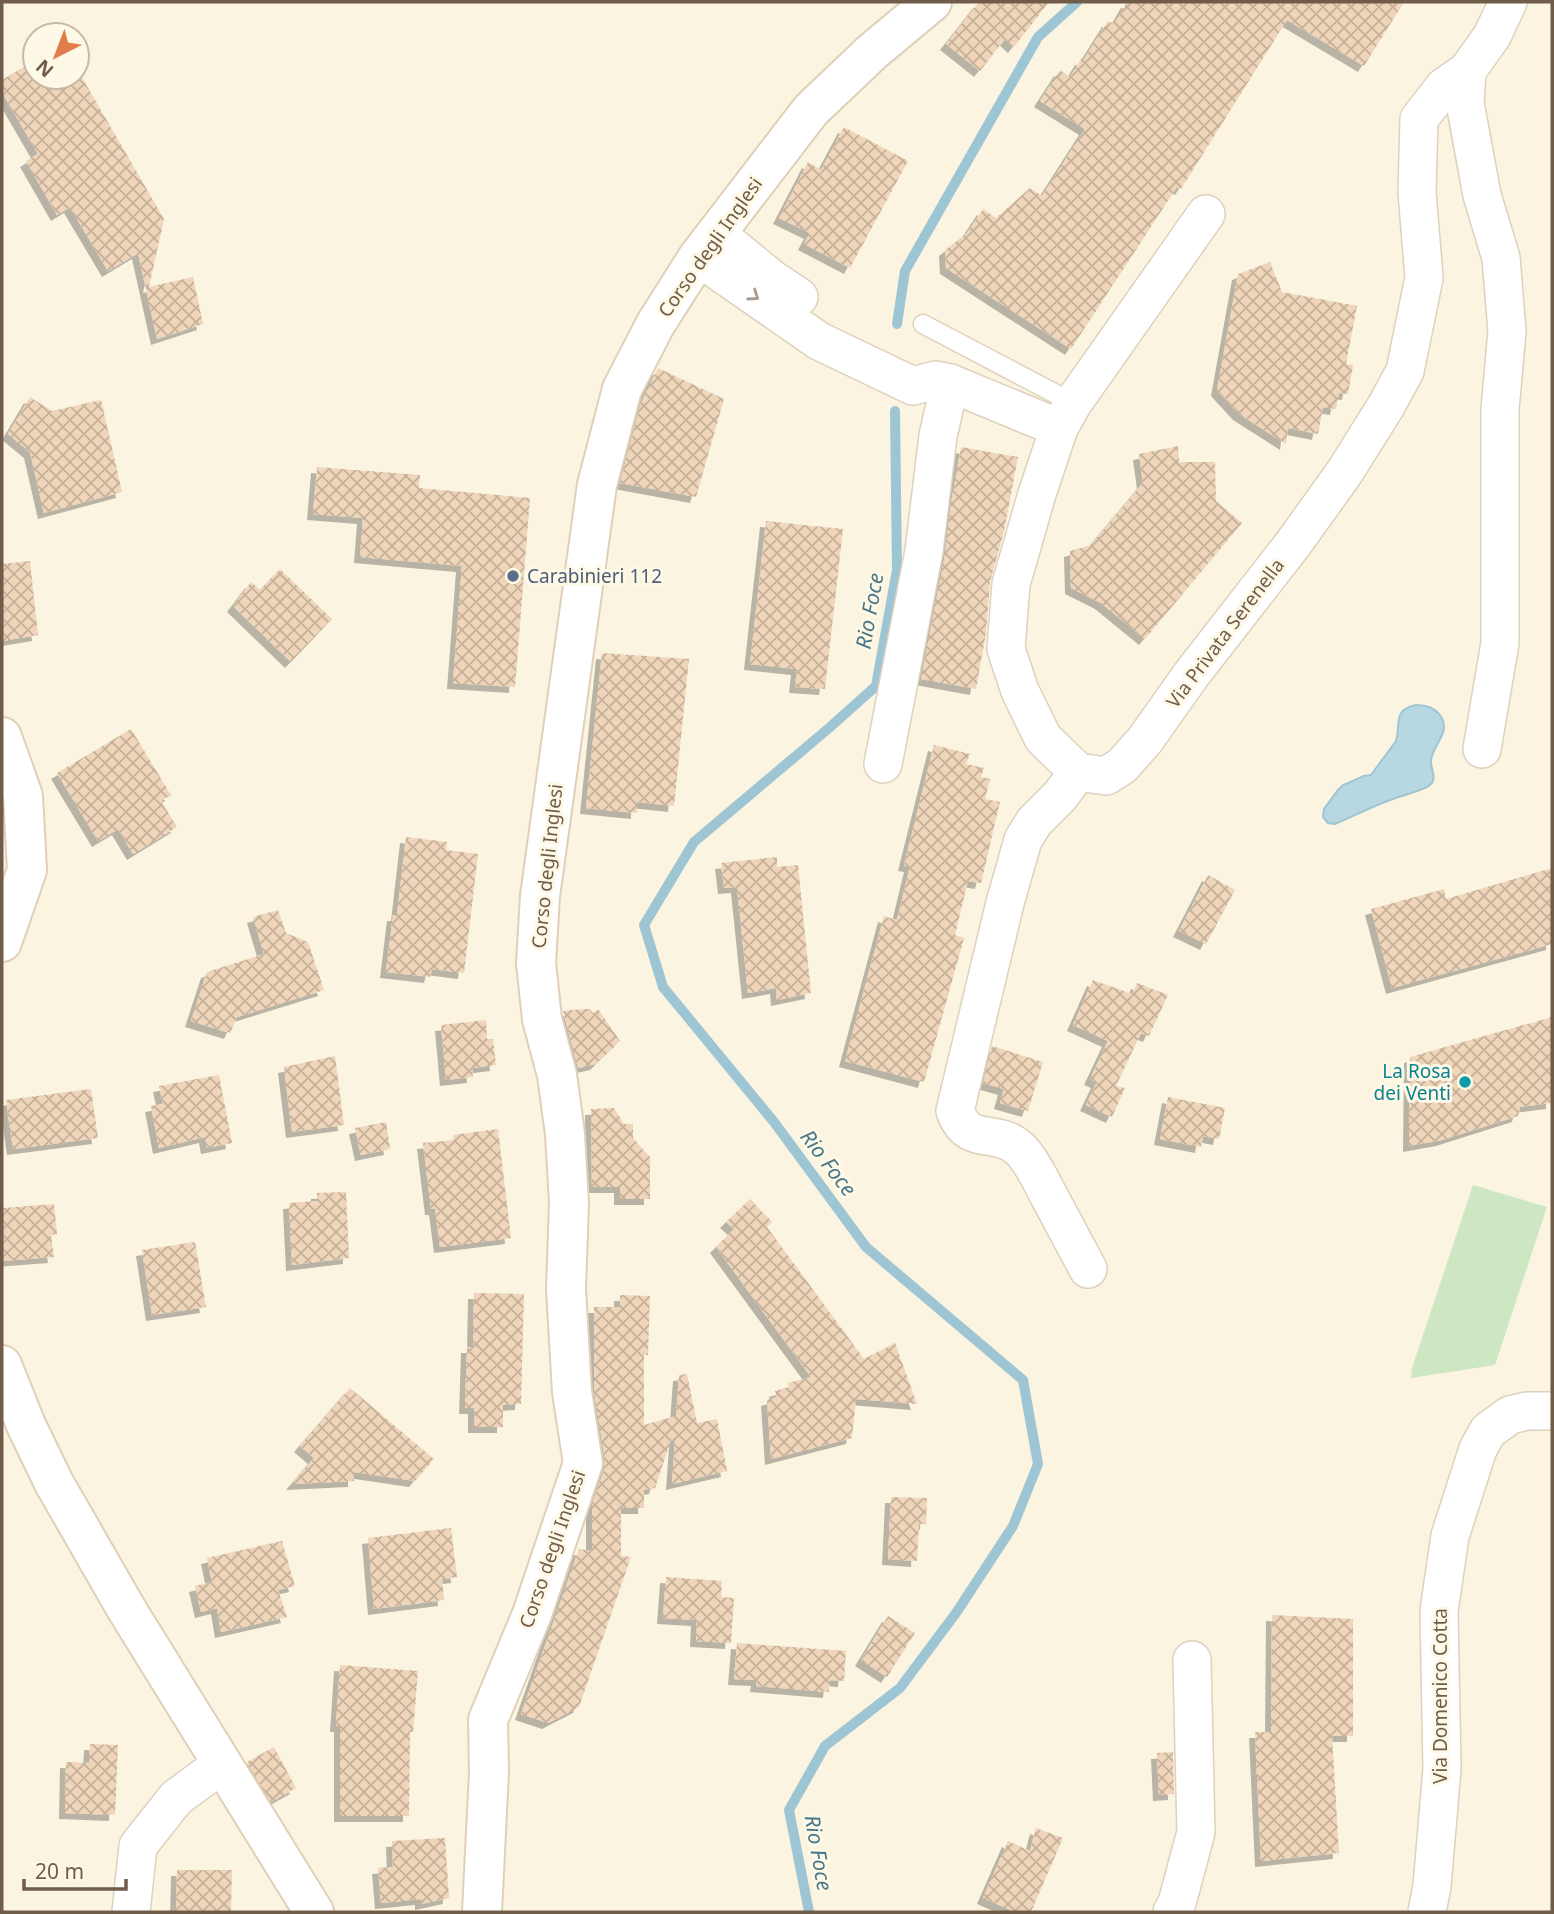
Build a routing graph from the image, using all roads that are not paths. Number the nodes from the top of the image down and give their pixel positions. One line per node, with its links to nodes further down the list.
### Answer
1 (932, 2): 5 (main road, Corso degli Inglesi)
2 (1508, 2): 3 (street, Via Privata Serenella)
3 (1467, 71): 10 (street); 12 (street, Via Privata Serenella)
4 (1206, 214): 8 (street)
5 (707, 245): 7 (street); 21 (main road, Corso degli Inglesi)
6 (923, 324): 8 (lane)
7 (943, 381): 8 (street); 11 (street)
8 (1066, 416): 12 (street)
9 (2, 737): 13 (main road)
10 (1482, 749)
11 (883, 764)
12 (1077, 772): 14 (street)
13 (2, 942)
14 (1087, 1269)
15 (2, 1365): 18 (main road)
16 (1552, 1411): 23 (street, Via Domenico Cotta)
17 (1192, 1660): 22 (street)
18 (222, 1764): 19 (street); 20 (main road)
19 (131, 1912)
20 (314, 1912)
21 (482, 1912)
22 (1172, 1912)
23 (1427, 1912)

